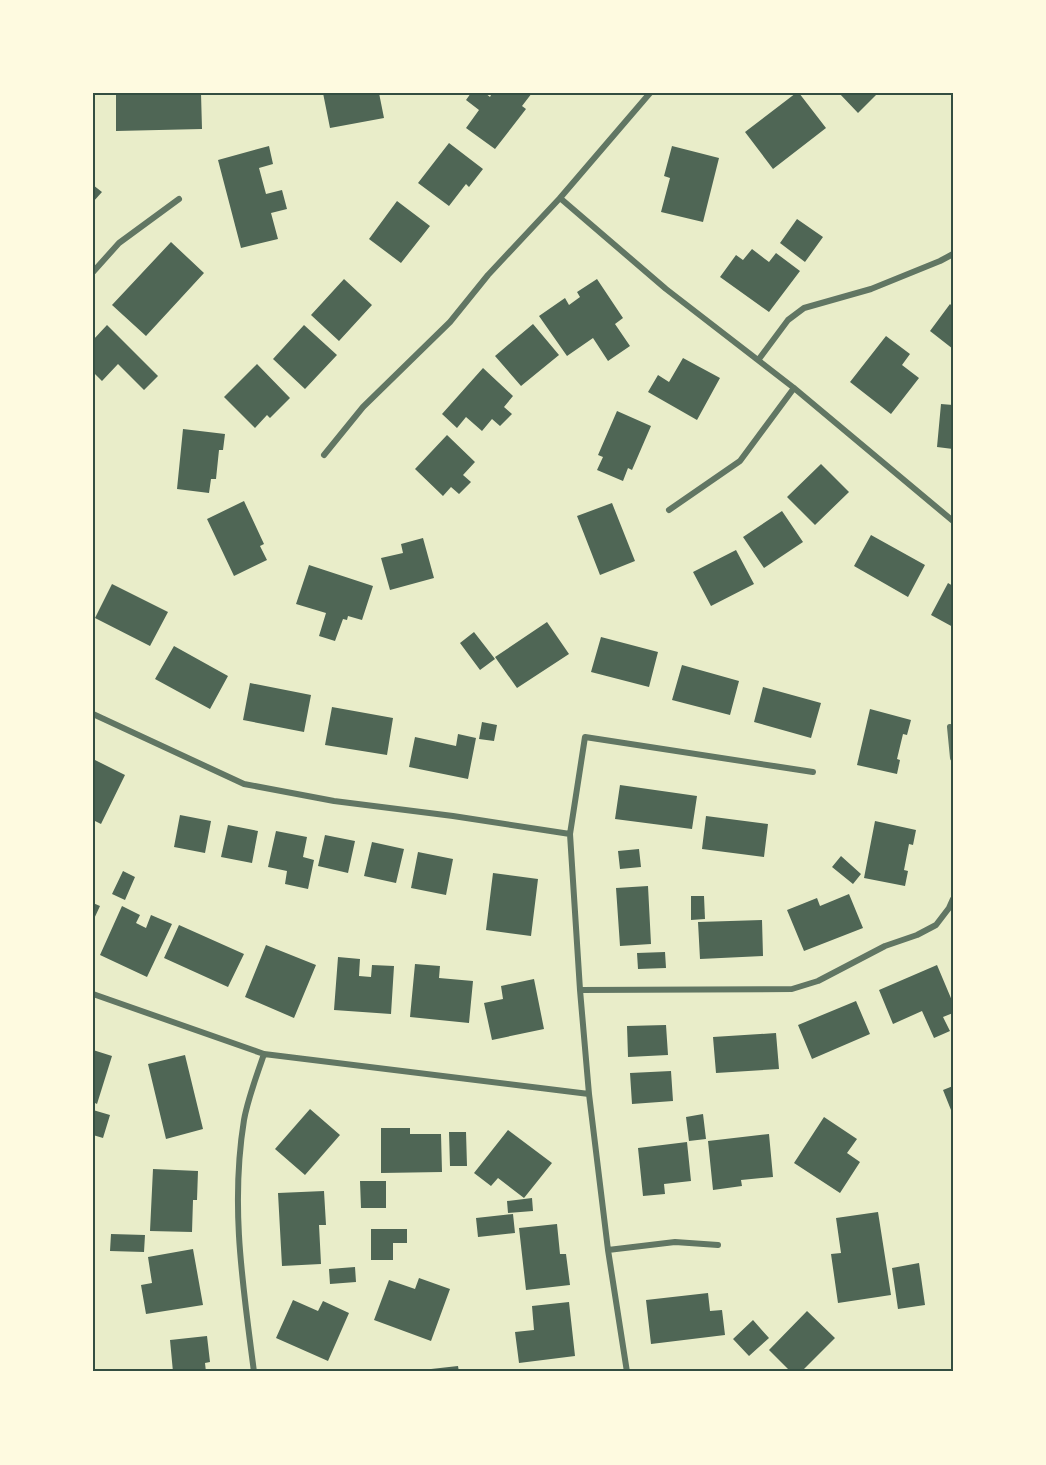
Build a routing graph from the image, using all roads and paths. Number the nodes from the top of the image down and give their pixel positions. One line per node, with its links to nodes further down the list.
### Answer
1 (650, 93): 2 (street)
2 (560, 198): 6 (street); 8 (street)
3 (179, 199): 5 (street)
4 (953, 254): 6 (street)
5 (93, 272)
6 (759, 359): 7 (street)
7 (794, 388): 9 (street); 10 (street)
8 (324, 455)
9 (669, 510)
10 (953, 521)
11 (93, 714): 15 (street)
12 (950, 727): 13 (street)
13 (953, 758)
14 (813, 772): 15 (street)
15 (570, 834): 17 (street)
16 (953, 899): 17 (street)
17 (580, 990): 20 (street)
18 (93, 994): 19 (street)
19 (264, 1054): 20 (street); 23 (street)
20 (589, 1094): 22 (street)
21 (717, 1245): 22 (street)
22 (608, 1250): 24 (street)
23 (254, 1372)
24 (627, 1372)

